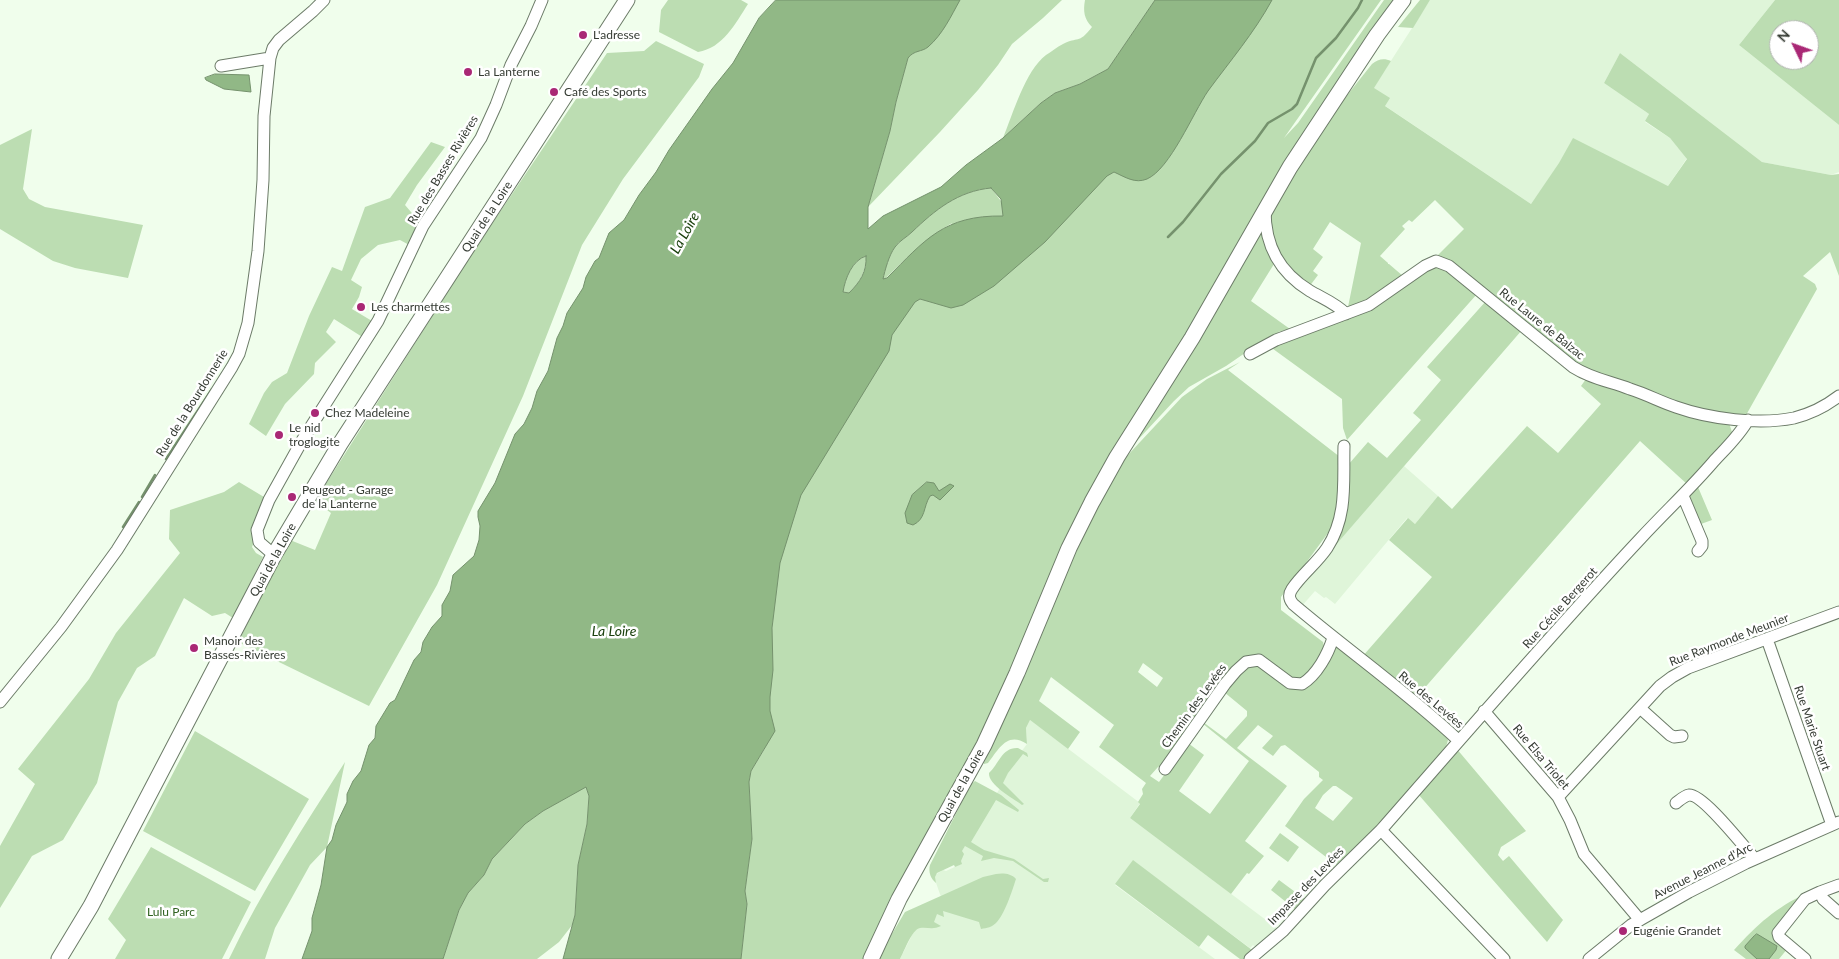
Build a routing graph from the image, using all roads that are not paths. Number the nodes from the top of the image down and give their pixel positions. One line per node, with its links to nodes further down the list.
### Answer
1 (324, 0): 6 (street, Rue de la Bourdonnerie)
2 (542, 0): 17 (street, Rue des Basses Rivières)
3 (627, 0): 17 (main road, Quai de la Loire)
4 (1403, 0): 8 (main road)
5 (1416, 0): 8 (main road)
6 (270, 58): 7 (street); 21 (street, Rue de la Bourdonnerie)
7 (221, 66)
8 (1337, 99): 9 (main road, Quai de la Loire)
9 (1264, 210): 10 (street); 37 (main road, Quai de la Loire)
10 (1346, 314): 11 (street, Rue Laure de Balzac); 13 (street, Rue Laure de Balzac)
11 (1250, 354)
12 (1839, 396): 13 (street, Rue Laure de Balzac)
13 (1748, 420): 15 (street, Rue Cécile Bergerot)
14 (1344, 446): 19 (street, Rue des Levées)
15 (1684, 496): 16 (street); 23 (street, Rue Cécile Bergerot)
16 (1698, 551)
17 (274, 555): 36 (main road, Quai de la Loire)
18 (1839, 612): 20 (street, Rue Raymonde Meunier)
19 (1333, 638): 25 (street, Rue des Levées); 26 (street, Chemin des Levées)
20 (1767, 639): 22 (street, Rue Raymonde Meunier); 29 (street, Rue Marie Stuart)
21 (0, 702)
22 (1640, 708): 24 (street); 27 (street, Rue Raymonde Meunier)
23 (1484, 711): 25 (street, Rue Cécile Bergerot); 27 (street, Rue Elsa Triolet)
24 (1682, 736)
25 (1458, 740): 30 (street, Rue des Levées)
26 (1165, 769)
27 (1558, 797): 35 (street, Rue Elsa Triolet)
28 (1676, 803): 31 (street)
29 (1835, 823): 31 (street, Avenue Jeanne d'Arc)
30 (1381, 830): 38 (street, Impasse des Levées); 39 (street)
31 (1756, 859): 35 (street, Avenue Jeanne d'Arc)
32 (1839, 885): 33 (street)
33 (1820, 892): 34 (street); 41 (street)
34 (1839, 913)
35 (1640, 920): 40 (street, Avenue Jeanne d'Arc)
36 (59, 959)
37 (872, 959)
38 (1250, 959)
39 (1504, 959)
40 (1588, 959)
41 (1805, 959)

